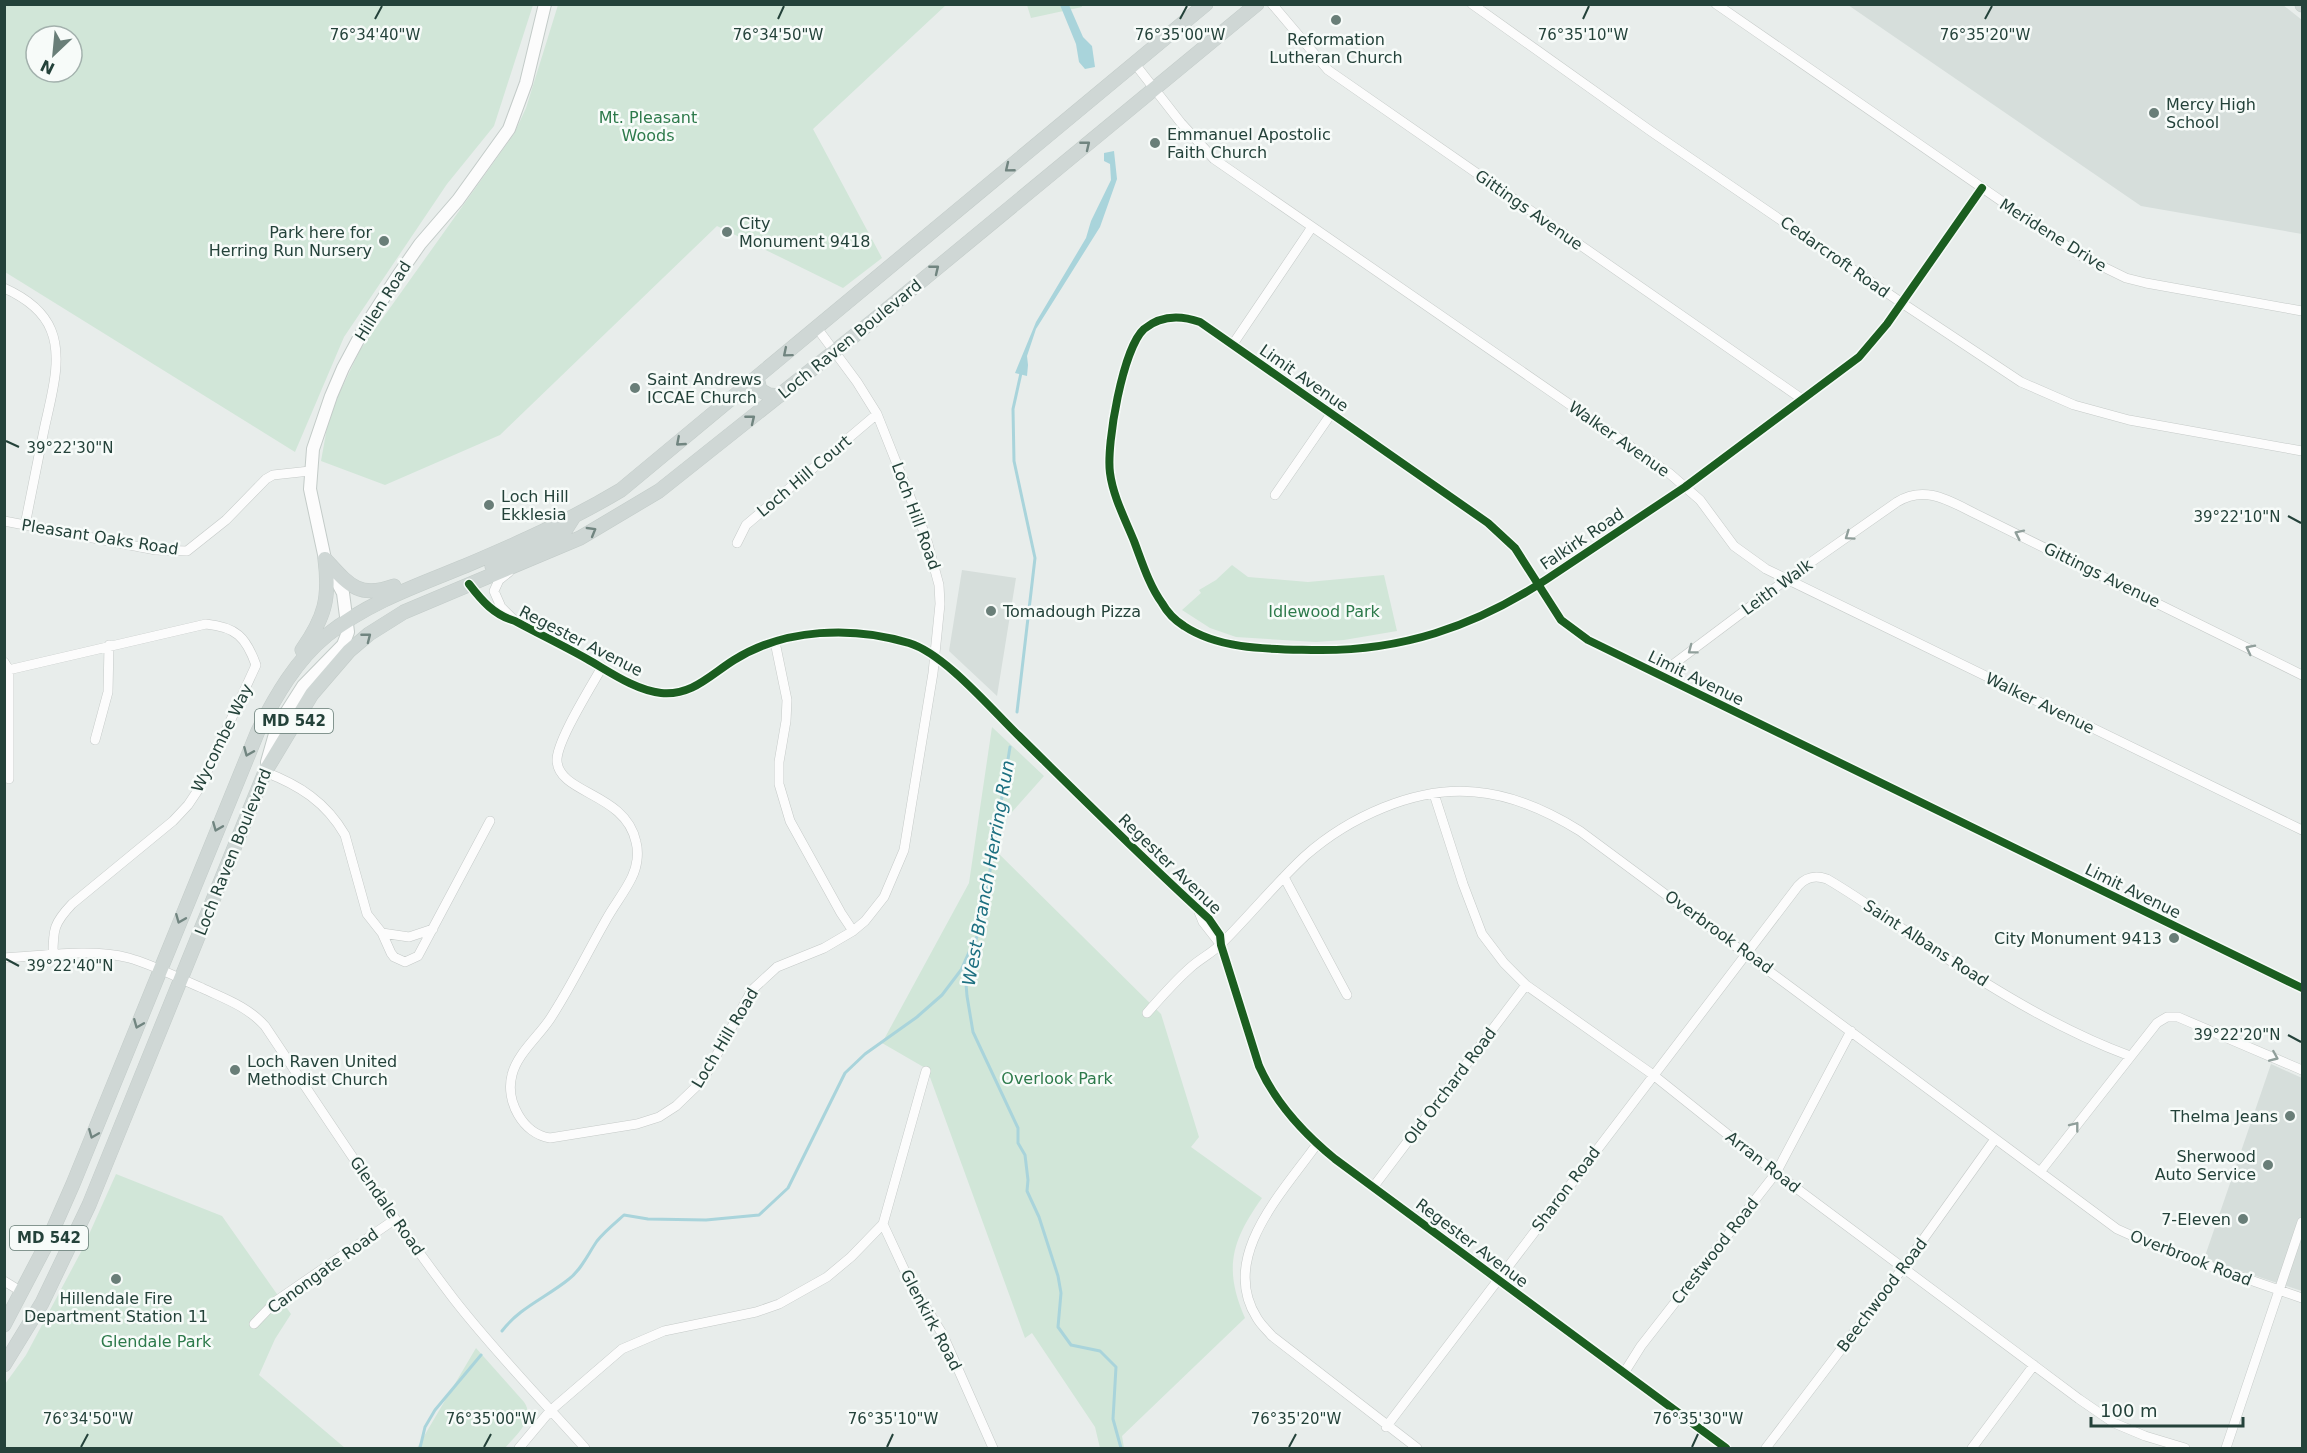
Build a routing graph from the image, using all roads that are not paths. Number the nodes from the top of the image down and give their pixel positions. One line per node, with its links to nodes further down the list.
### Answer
1 (545, 4): 24 (street, Hillen Road)
2 (1206, 4): 7 (main road, Loch Raven Boulevard)
3 (1257, 4): 8 (main road, Loch Raven Boulevard)
4 (1272, 4): 20 (street, Gittings Avenue)
5 (1472, 4): 12 (street, Cedarcroft Road)
6 (1716, 4): 9 (street, Meridene Drive)
7 (1135, 64): 8 (street, Walker Avenue); 14 (main road, Loch Raven Boulevard, one-way to 14)
8 (1154, 89): 10 (street, Walker Avenue); 17 (main road, Loch Raven Boulevard / MD 542, one-way to 8)
9 (1982, 188): 12 (street, Falkirk Road); 13 (street, Meridene Drive)
10 (1312, 227): 16 (street); 25 (street, Walker Avenue)
11 (4, 288): 30 (street)
12 (1902, 303): 20 (street, Falkirk Road); 23 (street, Cedarcroft Road)
13 (2302, 311)
14 (817, 328): 17 (street, Loch Hill Road); 18 (main road, Loch Raven Boulevard / MD 542, one-way to 18)
15 (1144, 330): 16 (street, Limit Avenue); 37 (street, Falkirk Road)
16 (1233, 344): 22 (street, Limit Avenue)
17 (835, 351): 19 (main road, Loch Raven Boulevard / MD 542); 21 (street, Loch Hill Road)
18 (757, 378): 19 (main road); 28 (main road, Loch Raven Boulevard / MD 542, one-way to 28)
19 (779, 396): 33 (main road, Loch Raven Boulevard / MD 542, one-way to 19)
20 (1802, 399): 25 (street, Falkirk Road)
21 (877, 414): 31 (street, Loch Hill Court); 42 (street, Loch Hill Road)
22 (1331, 414): 26 (street); 37 (street, Limit Avenue)
23 (2302, 451)
24 (310, 471): 30 (street, Pleasant Oaks Road); 32 (street, Hillen Road)
25 (1685, 487): 35 (street, Walker Avenue); 37 (street, Falkirk Road)
26 (1275, 495)
27 (1897, 502): 35 (street, Leith Walk, one-way to 35); 46 (street, Gittings Avenue, one-way to 27)
28 (573, 518): 34 (main road, Loch Raven Boulevard / MD 542); 36 (main road)
29 (4, 521): 30 (street, Pleasant Oaks Road)
30 (25, 525)
31 (737, 543)
32 (326, 559): 34 (main road); 38 (street, Hillen Road); 47 (main road)
33 (520, 564): 36 (main road, Loch Raven Boulevard / MD 542); 39 (street, Regester Avenue)
34 (458, 569): 38 (main road, Loch Raven Boulevard / MD 542)
35 (1787, 579): 45 (street, Leith Walk, one-way to 45); 53 (street, Walker Avenue)
36 (469, 584): 39 (street, Regester Avenue); 49 (main road, Loch Raven Boulevard / MD 542, one-way to 36)
37 (1539, 584): 45 (street, Limit Avenue)
38 (348, 620): 47 (main road, Loch Raven Boulevard / MD 542); 49 (street)
39 (515, 621): 43 (street, Regester Avenue)
40 (775, 642): 42 (street, Regester Avenue); 43 (street, Regester Avenue); 56 (street)
41 (109, 645): 44 (street, Wycombe Way); 48 (street); 60 (street, Wycombe Way)
42 (935, 658): 56 (street, Loch Hill Road); 58 (street, Regester Avenue)
43 (602, 667): 56 (street, Loch Hill Road)
44 (6, 668): 50 (street)
45 (1659, 675): 65 (street, Limit Avenue)
46 (2302, 675)
47 (281, 689): 62 (main road, Loch Raven Boulevard / MD 542, one-way to 62)
48 (95, 740)
49 (265, 772): 57 (street); 63 (main road, Loch Raven Boulevard / MD 542)
50 (9, 779)
51 (1434, 794): 54 (street, Overbrook Road); 59 (street, Overbrook Road); 64 (street, Arran Road)
52 (490, 821): 55 (street)
53 (2302, 831)
54 (1284, 877): 58 (street, Overbrook Road); 66 (street)
55 (434, 929): 57 (street); 57 (street)
56 (853, 931)
57 (382, 933)
58 (1221, 945): 67 (street, Overbrook Road); 74 (street, Regester Avenue)
59 (1746, 952): 68 (street, Overbrook Road); 69 (street, Saint Albans Road); 72 (street, Sharon Road)
60 (53, 955): 61 (street, Glendale Road); 62 (street, Glendale Road)
61 (4, 958)
62 (160, 970): 63 (street, Glendale Road); 77 (main road, Loch Raven Boulevard / MD 542, one-way to 77)
63 (181, 980): 79 (main road, Loch Raven Boulevard / MD 542); 80 (street, Glendale Road)
64 (1526, 986): 72 (street, Arran Road); 78 (street, Old Orchard Road)
65 (2302, 988)
66 (1347, 995)
67 (1147, 1013)
68 (1851, 1031): 73 (street, Overbrook Road); 76 (street, Crestwood Road)
69 (2130, 1056): 70 (street, one-way to 70); 75 (street, one-way to 69)
70 (2302, 1070)
71 (926, 1071): 82 (street)
72 (1653, 1074): 76 (street, Arran Road); 84 (street, Sharon Road)
73 (1995, 1139): 75 (street, Overbrook Road); 83 (street, Beechwood Road)
74 (1317, 1144): 78 (street, Regester Avenue); 96 (street)
75 (2040, 1172): 86 (street, Overbrook Road)
76 (1776, 1173): 83 (street, Arran Road); 94 (street, Crestwood Road)
77 (73, 1184): 79 (main road); 87 (main road, Loch Raven Boulevard / MD 542)
78 (1374, 1186): 84 (street, Regester Avenue)
79 (89, 1205): 89 (main road, Loch Raven Boulevard / MD 542)
80 (394, 1220): 90 (street, Canongate Road); 95 (street, Glendale Road)
81 (2302, 1222): 86 (street)
82 (883, 1224): 95 (street); 99 (street, Glenkirk Road)
83 (1902, 1269): 93 (street, Arran Road); 102 (street, Beechwood Road)
84 (1498, 1278): 94 (street, Regester Avenue); 96 (street, Sharon Road)
85 (4, 1281): 87 (street)
86 (2279, 1291): 88 (street, Overbrook Road); 105 (street)
87 (22, 1292): 89 (main road); 91 (main road, Loch Raven Boulevard / MD 542)
88 (2302, 1298)
89 (42, 1303): 92 (main road, Loch Raven Boulevard / MD 542)
90 (254, 1324)
91 (4, 1325)
92 (4, 1365)
93 (2034, 1365): 103 (street); 104 (street, Arran Road)
94 (1624, 1373): 101 (street, Regester Avenue)
95 (550, 1411): 97 (street); 98 (street, Glendale Road)
96 (1386, 1427): 100 (street)
97 (519, 1449)
98 (585, 1449)
99 (993, 1449)
100 (1417, 1449)
101 (1726, 1449)
102 (1766, 1449)
103 (1972, 1449)
104 (2185, 1449)
105 (2226, 1449)

